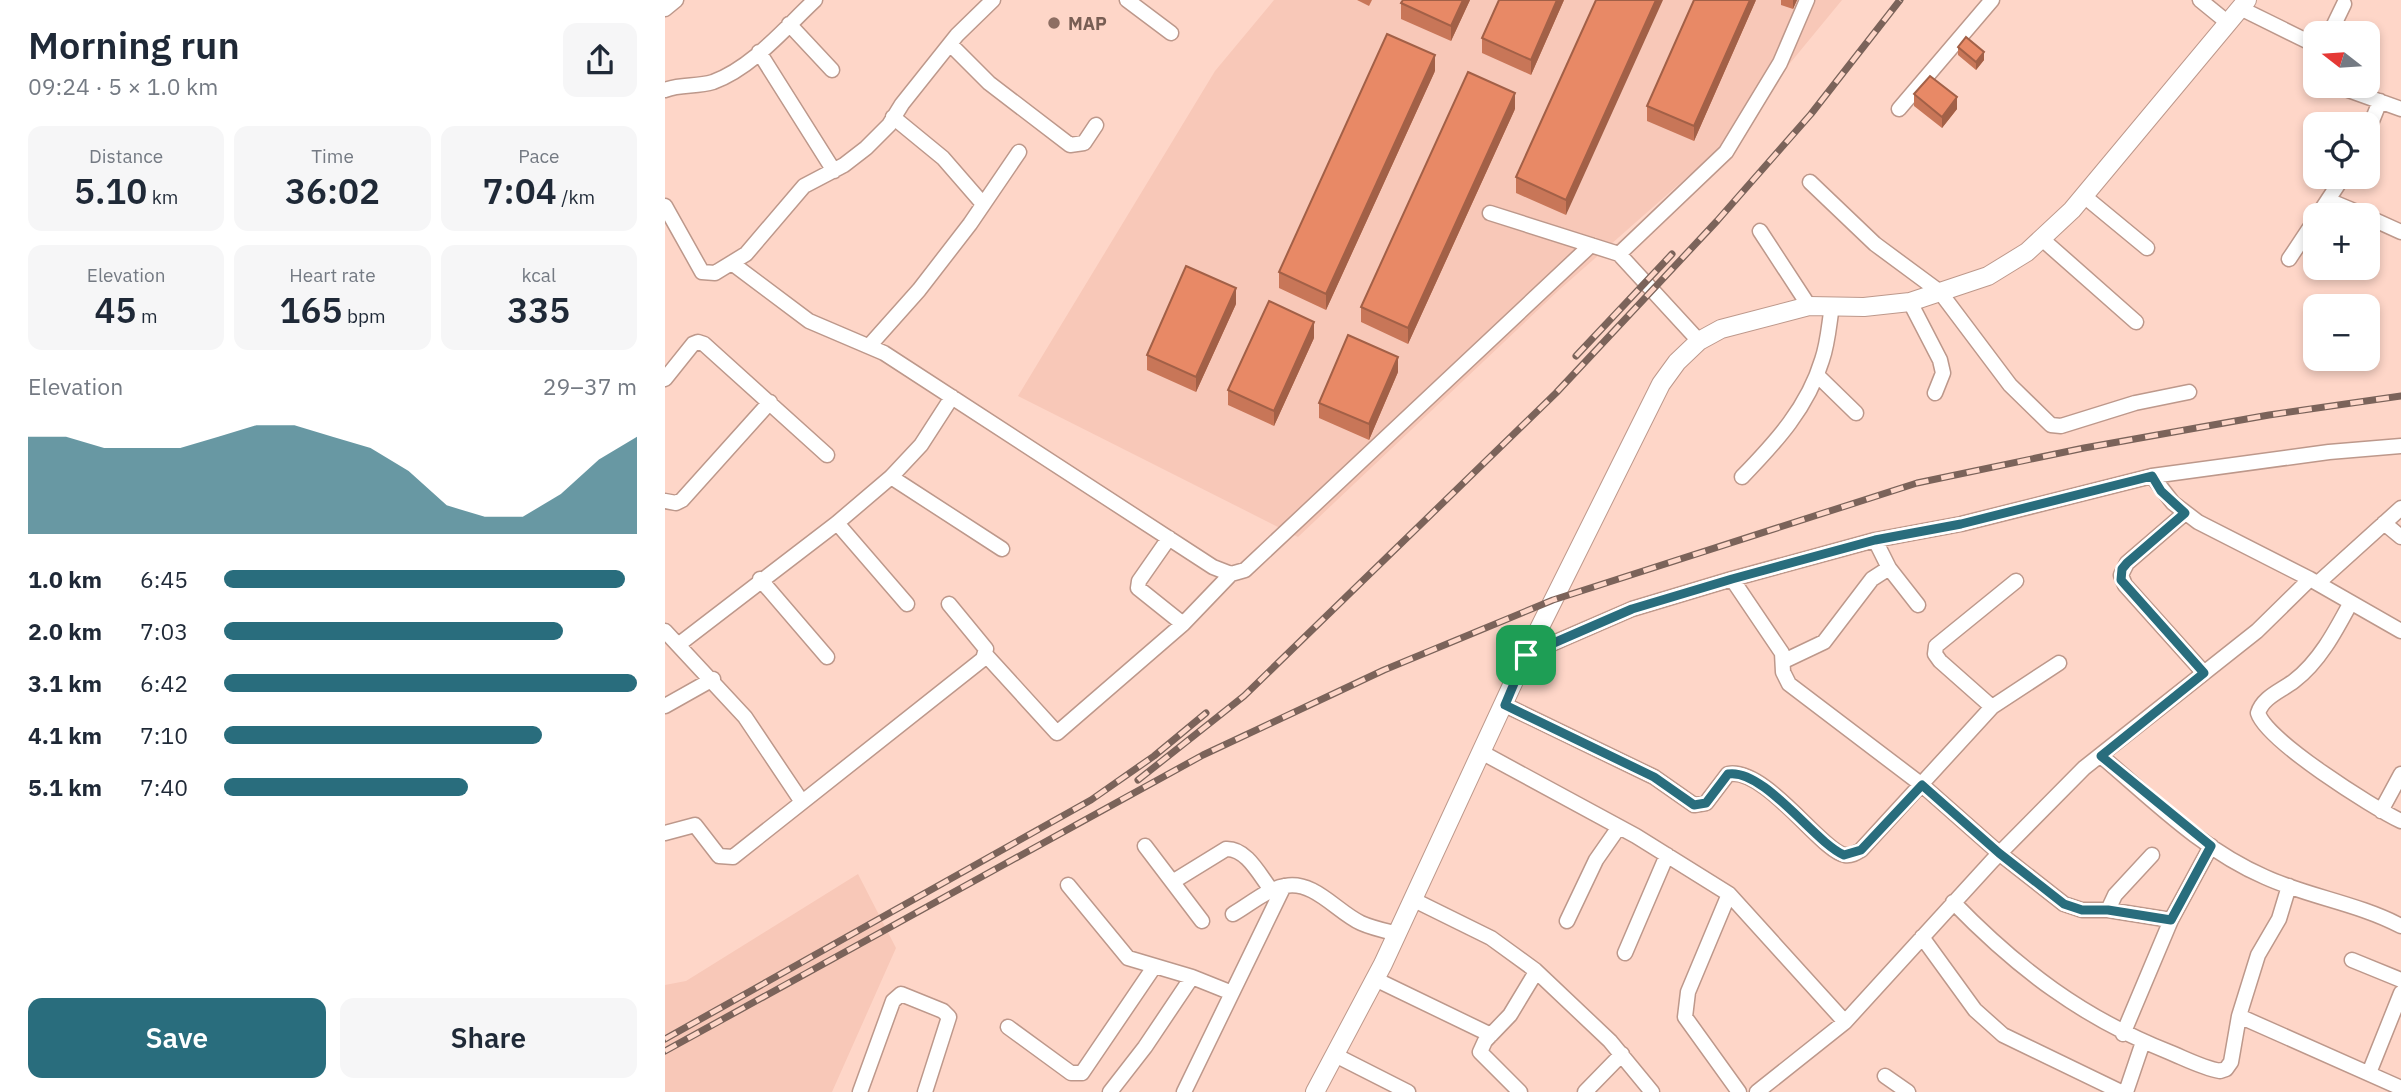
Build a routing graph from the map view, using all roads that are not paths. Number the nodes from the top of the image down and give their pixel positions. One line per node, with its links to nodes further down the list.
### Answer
1 (676, 0): 10 (street)
2 (815, 0): 13 (street)
3 (993, 0): 16 (street)
4 (1128, 0): 14 (street)
5 (1807, 0): 45 (street)
6 (1992, 0): 22 (street)
7 (2200, 0): 12 (street)
8 (2243, 4): 12 (street); 15 (street)
9 (2344, 4): 11 (street)
10 (665, 9)
11 (2336, 21)
12 (2227, 22): 31 (street)
13 (789, 24): 17 (street); 18 (street)
14 (1171, 33)
15 (2303, 38)
16 (951, 45): 25 (street); 26 (street)
17 (759, 52): 19 (street); 28 (street)
18 (832, 70)
19 (665, 90)
20 (2371, 98): 21 (street)
21 (2380, 101): 23 (street); 24 (street)
22 (1899, 109)
23 (2401, 109)
24 (2376, 112)
25 (893, 117): 28 (street); 35 (street)
26 (1096, 125)
27 (1019, 152): 35 (street)
28 (834, 171): 47 (street)
29 (1810, 182): 48 (street)
30 (2335, 189): 32 (street)
31 (2084, 196): 42 (street); 44 (street)
32 (2328, 200): 33 (street); 34 (street)
33 (2326, 203)
34 (2335, 203)
35 (983, 204): 54 (street)
36 (665, 208): 47 (street)
37 (1490, 213): 43 (street)
38 (2380, 222): 40 (street)
39 (1760, 231): 50 (street)
40 (2401, 232)
41 (2303, 238): 46 (street)
42 (2042, 239): 48 (street); 52 (street)
43 (1591, 245): 45 (street); 77 (street)
44 (2147, 248)
45 (1619, 254): 53 (street)
46 (2289, 259)
47 (733, 264): 54 (street)
48 (1940, 292): 49 (street); 57 (street)
49 (1910, 302): 51 (street); 58 (street)
50 (1809, 306): 51 (street); 53 (street)
51 (1832, 306): 55 (street)
52 (2136, 322)
53 (1699, 341): 91 (street)
54 (870, 345): 59 (street)
55 (1817, 375): 61 (street); 66 (street)
56 (665, 379): 60 (street)
57 (2189, 392)
58 (1935, 393)
59 (952, 397): 65 (street); 73 (street)
60 (770, 402): 63 (street); 67 (street)
61 (1856, 413)
62 (2401, 446): 64 (street)
63 (827, 455)
64 (2152, 476): 69 (street); 74 (street)
65 (891, 477): 70 (street); 75 (street)
66 (1742, 477)
67 (665, 501)
68 (2401, 508): 71 (street)
69 (2185, 513): 81 (street); 95 (street)
70 (837, 523): 78 (street); 82 (street)
71 (2384, 523): 72 (street); 81 (street)
72 (2401, 537)
73 (1169, 538): 77 (street); 86 (street)
74 (1875, 540): 76 (street); 79 (street)
75 (1002, 549)
76 (1889, 568): 85 (street); 93 (street)
77 (1231, 574): 86 (street)
78 (760, 579): 89 (street); 92 (street)
79 (1732, 579): 91 (street); 93 (street)
80 (2016, 581): 99 (street)
81 (2314, 581): 84 (street); 95 (street)
82 (907, 604)
83 (949, 604): 90 (street)
84 (2350, 604): 88 (street); 105 (street)
85 (1918, 605)
86 (1183, 624): 90 (street)
87 (665, 631): 89 (street)
88 (2401, 631)
89 (678, 645): 96 (street)
90 (985, 654): 104 (street)
91 (1526, 655): 97 (street)
92 (827, 657)
93 (1784, 660): 103 (street)
94 (2059, 663): 99 (street)
95 (2204, 673): 101 (street)
96 (713, 679): 98 (street); 104 (street)
97 (1505, 705): 100 (street); 103 (street)
98 (665, 706)
99 (1992, 707): 103 (street)
100 (1481, 752): 107 (street); 119 (street)
101 (2101, 756): 110 (street); 111 (street)
102 (2401, 774): 105 (street)
103 (1922, 785): 111 (street)
104 (802, 802): 108 (street)
105 (2381, 811): 106 (street)
106 (2401, 821)
107 (1619, 827): 112 (street); 125 (street)
108 (665, 833)
109 (1145, 846): 114 (street)
110 (2211, 846): 116 (street); 123 (street)
111 (1999, 853): 120 (street); 121 (street)
112 (1667, 855): 118 (street); 129 (street)
113 (2153, 855): 121 (street)
114 (1174, 881): 117 (street); 124 (street)
115 (1068, 885): 131 (street)
116 (2289, 886): 126 (street); 138 (street)
117 (1278, 888): 122 (street); 127 (street); 136 (street)
118 (1729, 894): 139 (street); 158 (street)
119 (1414, 900): 127 (street); 132 (street)
120 (1953, 902): 128 (street); 141 (street)
121 (2108, 910): 123 (street)
122 (1233, 914)
123 (2171, 920): 141 (street)
124 (1202, 921)
125 (1567, 921)
126 (2401, 926)
127 (1398, 934): 134 (street)
128 (1922, 937): 139 (street); 161 (street)
129 (1625, 953)
130 (2352, 960): 135 (street)
131 (1154, 967): 133 (street); 140 (street)
132 (1537, 972): 142 (street); 144 (street)
133 (1192, 977): 136 (street); 151 (street)
134 (1375, 979): 142 (street); 145 (street)
135 (2401, 980)
136 (1232, 993): 152 (street)
137 (2401, 993): 146 (street)
138 (2239, 1016): 143 (street); 146 (street)
139 (1845, 1022): 159 (street)
140 (1008, 1027)
141 (2123, 1034): 143 (street)
142 (1491, 1035): 155 (street)
143 (2143, 1042): 161 (street)
144 (1622, 1054): 156 (street); 157 (street)
145 (1335, 1055): 153 (street); 154 (street)
146 (2368, 1073): 148 (street)
147 (1885, 1076): 160 (street)
148 (2401, 1088)
149 (860, 1092): 150 (street)
150 (925, 1092)
151 (1110, 1092)
152 (1184, 1092)
153 (1315, 1092)
154 (1408, 1092)
155 (1520, 1092)
156 (1585, 1092)
157 (1652, 1092)
158 (1739, 1092)
159 (1757, 1092)
160 (1908, 1092)
161 (2124, 1092)

